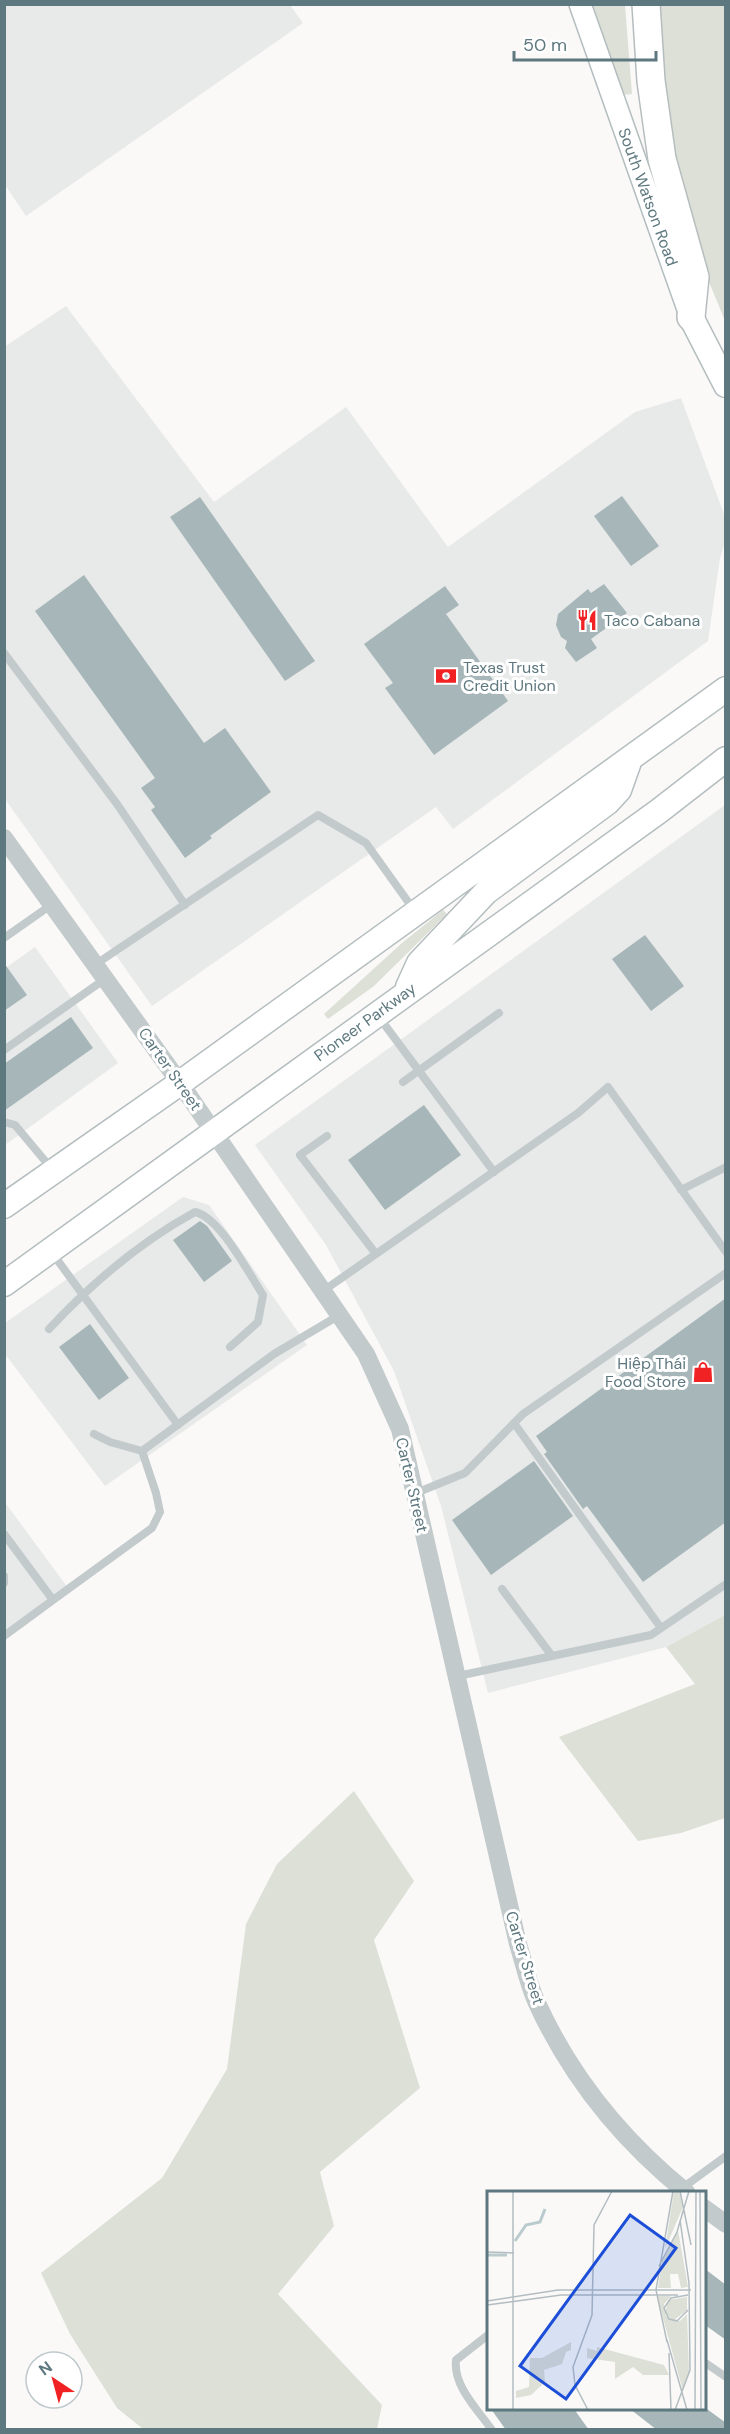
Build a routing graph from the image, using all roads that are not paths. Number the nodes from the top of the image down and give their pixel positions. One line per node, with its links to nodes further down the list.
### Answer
1 (580, 4): 3 (main road, South Watson Road)
2 (646, 4): 3 (highway)
3 (691, 317): 4 (main road, South Watson Road)
4 (726, 385)
5 (4, 653): 11 (lane)
6 (726, 689): 7 (main road)
7 (630, 759): 12 (main road); 15 (main road)
8 (726, 759): 15 (main road, Pioneer Parkway)
9 (4, 838): 10 (street, Carter Street)
10 (51, 905): 13 (lane); 14 (street, Carter Street)
11 (185, 906): 12 (lane); 14 (lane)
12 (416, 912): 21 (main road)
13 (4, 938)
14 (100, 972): 18 (lane); 21 (street, Carter Street)
15 (406, 992): 16 (main road, Pioneer Parkway)
16 (376, 1013): 19 (lane); 23 (main road, Pioneer Parkway)
17 (499, 1013): 19 (lane)
18 (4, 1050)
19 (419, 1071): 20 (lane); 27 (lane)
20 (403, 1082)
21 (180, 1083): 23 (street, Carter Street); 26 (main road)
22 (4, 1122): 26 (lane)
23 (214, 1132): 30 (main road, Pioneer Parkway); 35 (street, Carter Street)
24 (327, 1136): 32 (lane)
25 (726, 1167): 28 (lane)
26 (54, 1171): 29 (main road)
27 (494, 1172): 28 (lane); 32 (lane)
28 (681, 1190): 31 (lane)
29 (5, 1204)
30 (51, 1250): 34 (main road, Pioneer Parkway); 36 (lane)
31 (726, 1252)
32 (376, 1254): 35 (lane)
33 (726, 1272): 40 (lane)
34 (4, 1284)
35 (323, 1291): 37 (street, Carter Street)
36 (82, 1293): 38 (lane); 39 (lane); 41 (lane)
37 (340, 1315): 41 (lane); 44 (street, Carter Street)
38 (49, 1329)
39 (230, 1347)
40 (514, 1423): 44 (lane); 51 (lane)
41 (178, 1425): 43 (lane)
42 (94, 1434): 43 (lane)
43 (141, 1451): 50 (lane)
44 (414, 1493): 54 (street, Carter Street)
45 (4, 1534): 50 (lane)
46 (4, 1576): 47 (lane)
47 (4, 1583)
48 (726, 1584): 51 (lane)
49 (502, 1589): 53 (lane)
50 (53, 1600): 52 (lane)
51 (661, 1628): 53 (lane)
52 (4, 1636)
53 (552, 1656): 54 (lane)
54 (456, 1677): 56 (street, Carter Street)
55 (726, 2156): 56 (lane)
56 (681, 2191)
57 (706, 2209): 58 (street)
58 (726, 2224)
59 (487, 2337): 62 (lane)
60 (706, 2363): 61 (lane)
61 (726, 2377)
62 (492, 2430)

